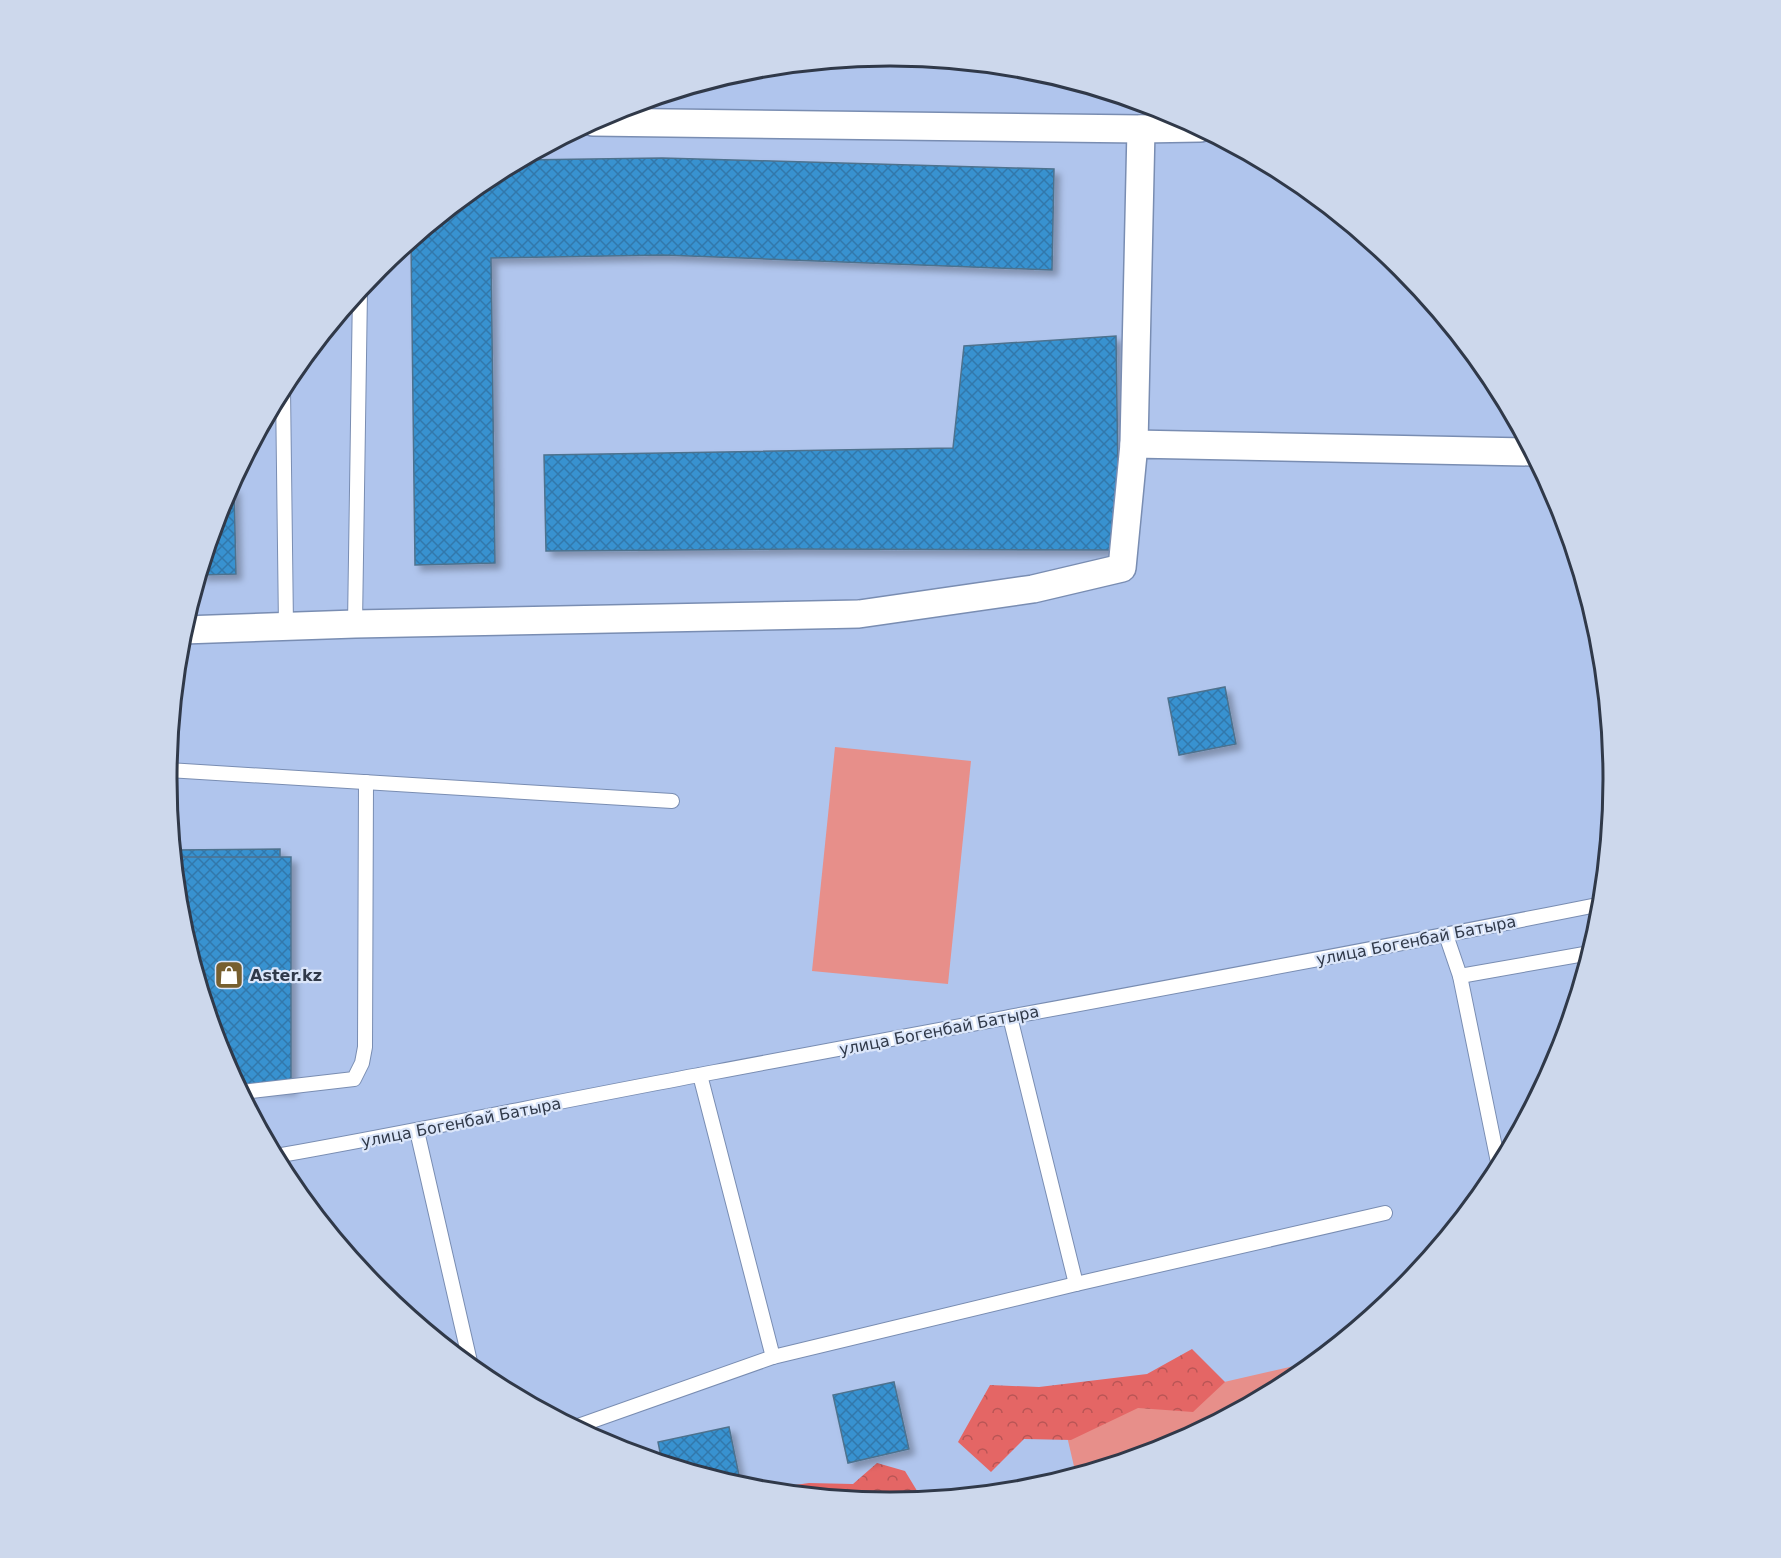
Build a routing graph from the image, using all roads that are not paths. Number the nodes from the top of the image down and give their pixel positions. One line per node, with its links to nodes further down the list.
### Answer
1 (613, 122): 3 (street)
2 (1181, 128): 3 (street)
3 (1141, 129): 6 (street)
4 (360, 303): 8 (lane)
5 (283, 406): 9 (lane)
6 (1134, 444): 7 (street); 8 (street)
7 (1523, 452)
8 (355, 624): 9 (street)
9 (286, 626): 10 (street)
10 (193, 630)
11 (177, 771): 12 (lane)
12 (366, 782): 13 (lane); 20 (lane)
13 (672, 801)
14 (1592, 906): 15 (lane, улица Богенбай Батыра)
15 (1446, 935): 17 (lane); 18 (lane, улица Богенбай Батыра)
16 (1581, 955): 17 (lane)
17 (1460, 976): 23 (lane)
18 (1010, 1017): 19 (lane, улица Богенбай Батыра); 25 (lane)
19 (700, 1075): 21 (lane, улица Богенбай Батыра); 27 (lane)
20 (250, 1091)
21 (417, 1131): 22 (lane, улица Богенбай Батыра); 26 (lane)
22 (285, 1154)
23 (1496, 1154)
24 (1385, 1213): 25 (lane)
25 (1076, 1284): 27 (lane)
26 (468, 1354)
27 (773, 1357): 28 (lane)
28 (586, 1423)

